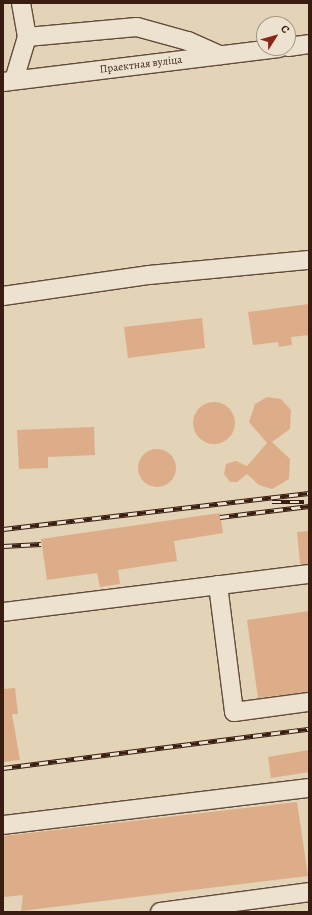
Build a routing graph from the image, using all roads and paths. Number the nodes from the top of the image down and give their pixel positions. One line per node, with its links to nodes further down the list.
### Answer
1 (21, 3): 2 (street)
2 (27, 37): 6 (street); 7 (street)
3 (309, 44): 4 (street)
4 (296, 46)
5 (256, 51): 6 (street, Праектная вуліца)
6 (220, 56): 7 (street, Праектная вуліца)
7 (9, 81)
8 (309, 260): 9 (street)
9 (3, 296)
10 (309, 574): 11 (street)
11 (218, 585): 12 (street); 13 (street)
12 (3, 612)
13 (309, 702)
14 (309, 788): 15 (street)
15 (3, 825)
16 (309, 892): 17 (street)
17 (160, 912)

